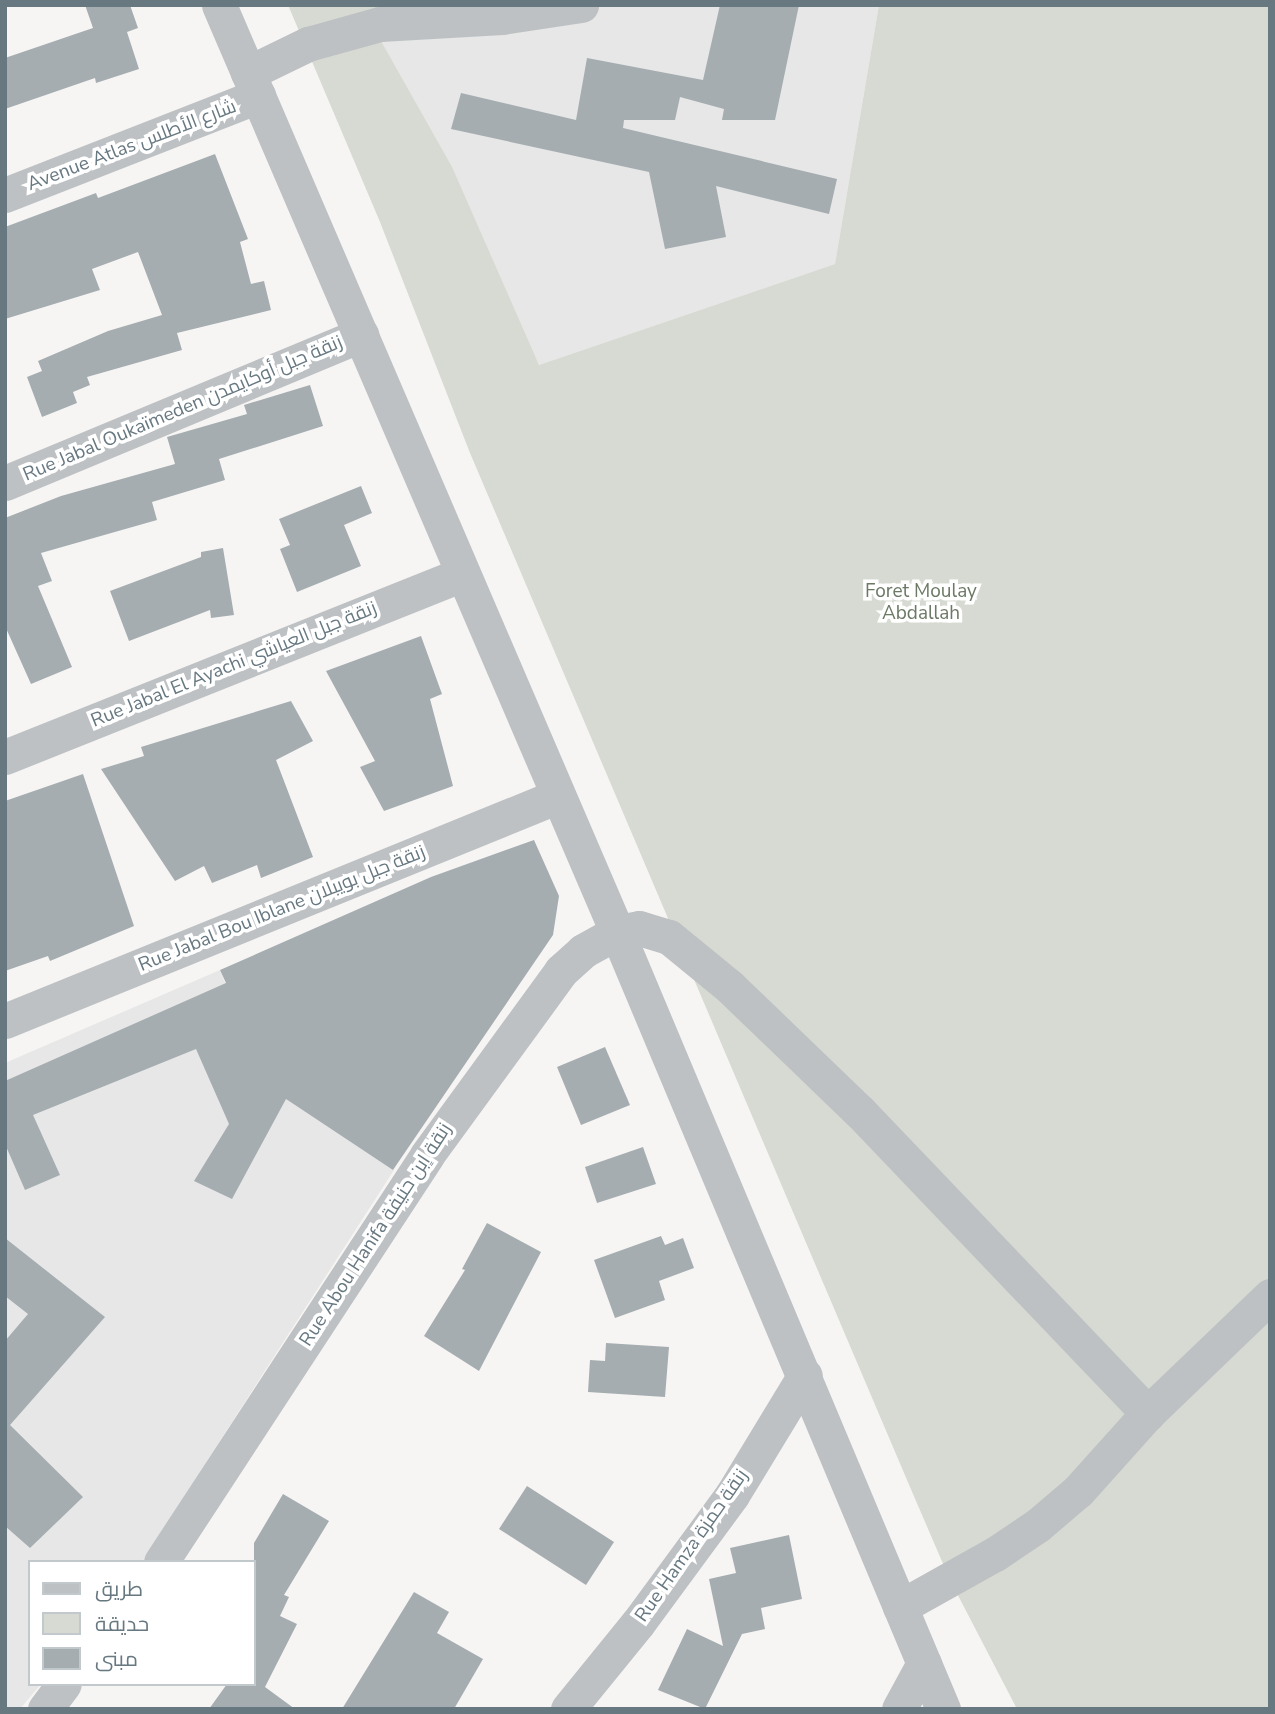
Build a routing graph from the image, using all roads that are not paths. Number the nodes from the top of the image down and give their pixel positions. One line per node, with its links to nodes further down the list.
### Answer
1 (219, 5): 3 (street)
2 (582, 5): 3 (street, Avenue Atlas شارع الأطلس)
3 (253, 85): 4 (street, Avenue Atlas شارع الأطلس); 5 (street)
4 (5, 195)
5 (361, 335): 6 (street, Rue Jabal Oukaïmeden زنقة جبل أوكايمدن); 7 (street)
6 (5, 483)
7 (463, 574): 8 (street, Rue Jabal El Ayachi زنقة جبل العياشي); 9 (street)
8 (5, 757)
9 (558, 796): 10 (street); 11 (street, Rue Jabal Bou Iblane زنقة جبل بويبلان)
10 (617, 932): 13 (street); 14 (street); 15 (street, Rue Abou Hanifa زنقة اٍبن حنيفة)
11 (5, 1021)
12 (1270, 1296): 14 (street)
13 (805, 1376): 16 (street); 20 (street, Rue Hamza زنقة حمزة)
14 (1148, 1413): 16 (street)
15 (162, 1560)
16 (900, 1607): 17 (street)
17 (923, 1663): 21 (street); 22 (street)
18 (63, 1686): 19 (street)
19 (45, 1709)
20 (568, 1709)
21 (899, 1709)
22 (943, 1709)

